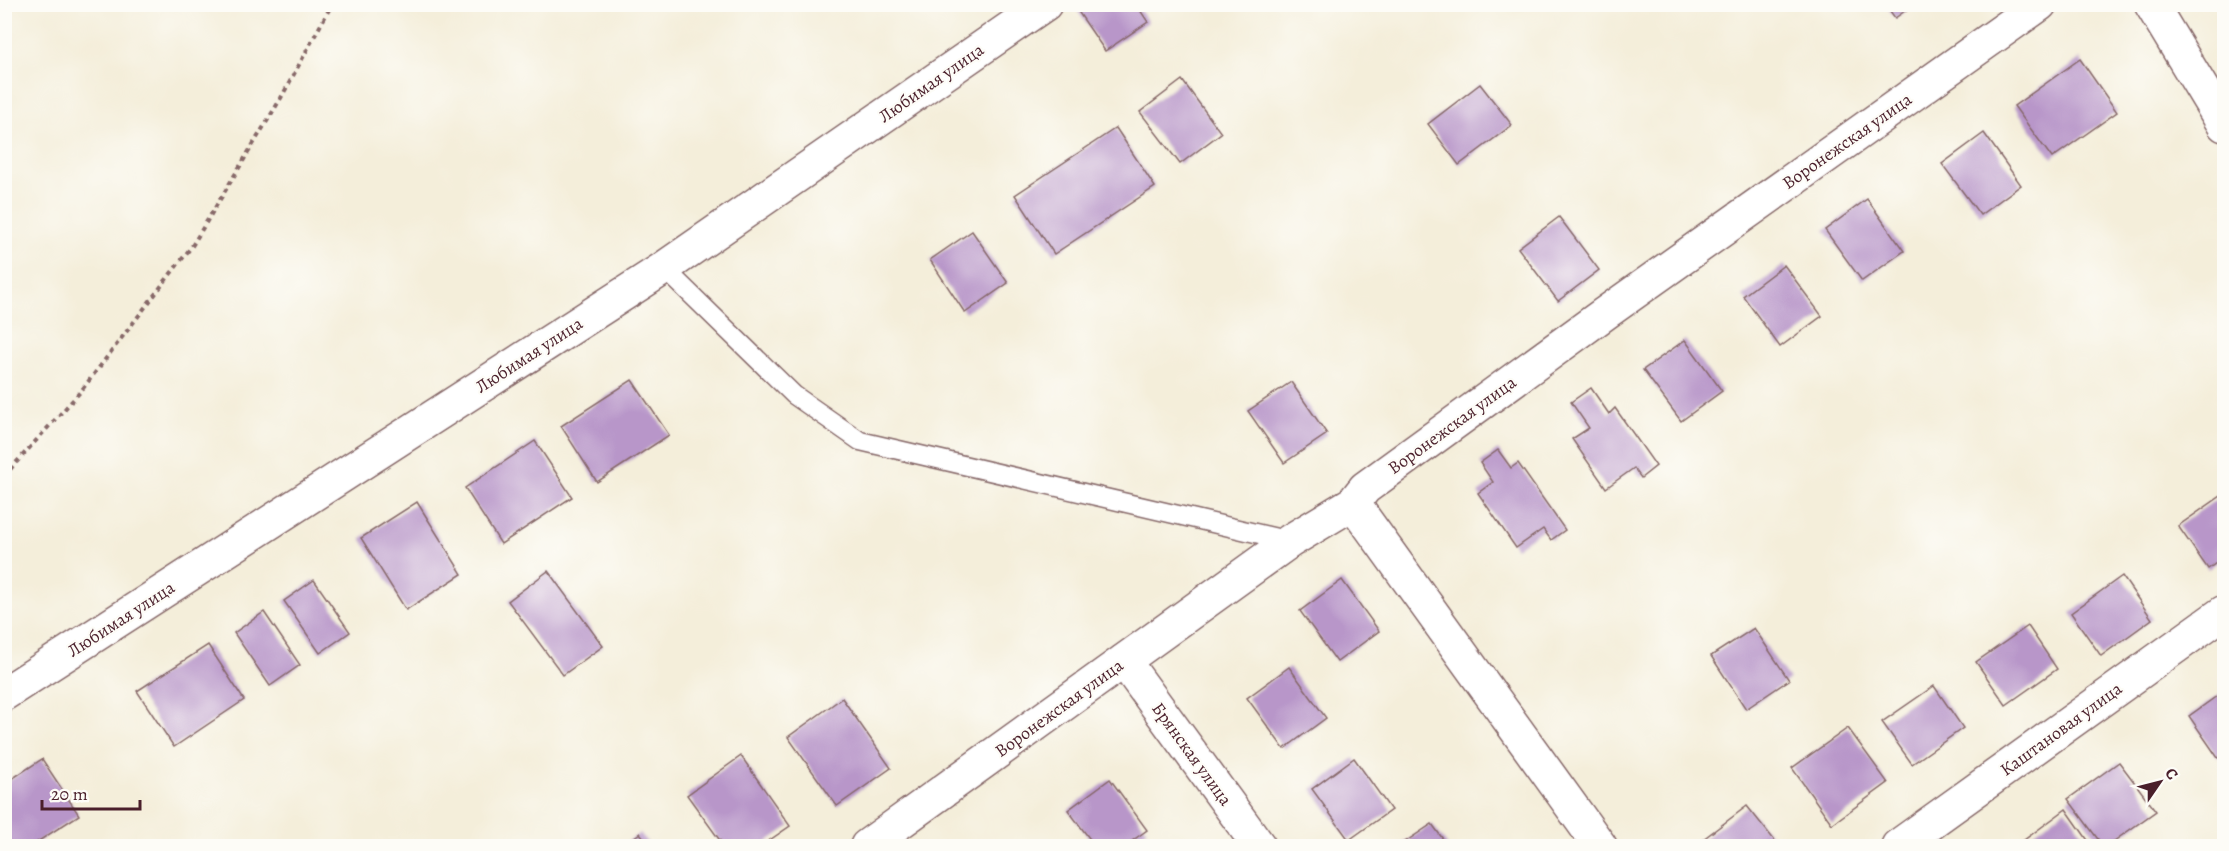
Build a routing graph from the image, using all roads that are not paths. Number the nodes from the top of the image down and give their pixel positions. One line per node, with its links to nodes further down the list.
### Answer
1 (1045, 4): 5 (street, Любимая улица)
2 (2040, 4): 6 (street, Воронежская улица)
3 (2151, 4): 4 (street)
4 (2224, 124)
5 (664, 268): 7 (lane); 10 (street, Любимая улица)
6 (1353, 503): 7 (street, Воронежская улица); 13 (street)
7 (1290, 541): 9 (street, Воронежская улица)
8 (2224, 612): 14 (street, Каштановая улица)
9 (1124, 661): 11 (street, Воронежская улица); 12 (street, Брянская улица)
10 (4, 694)
11 (867, 846)
12 (1259, 846)
13 (1600, 846)
14 (1898, 846)

